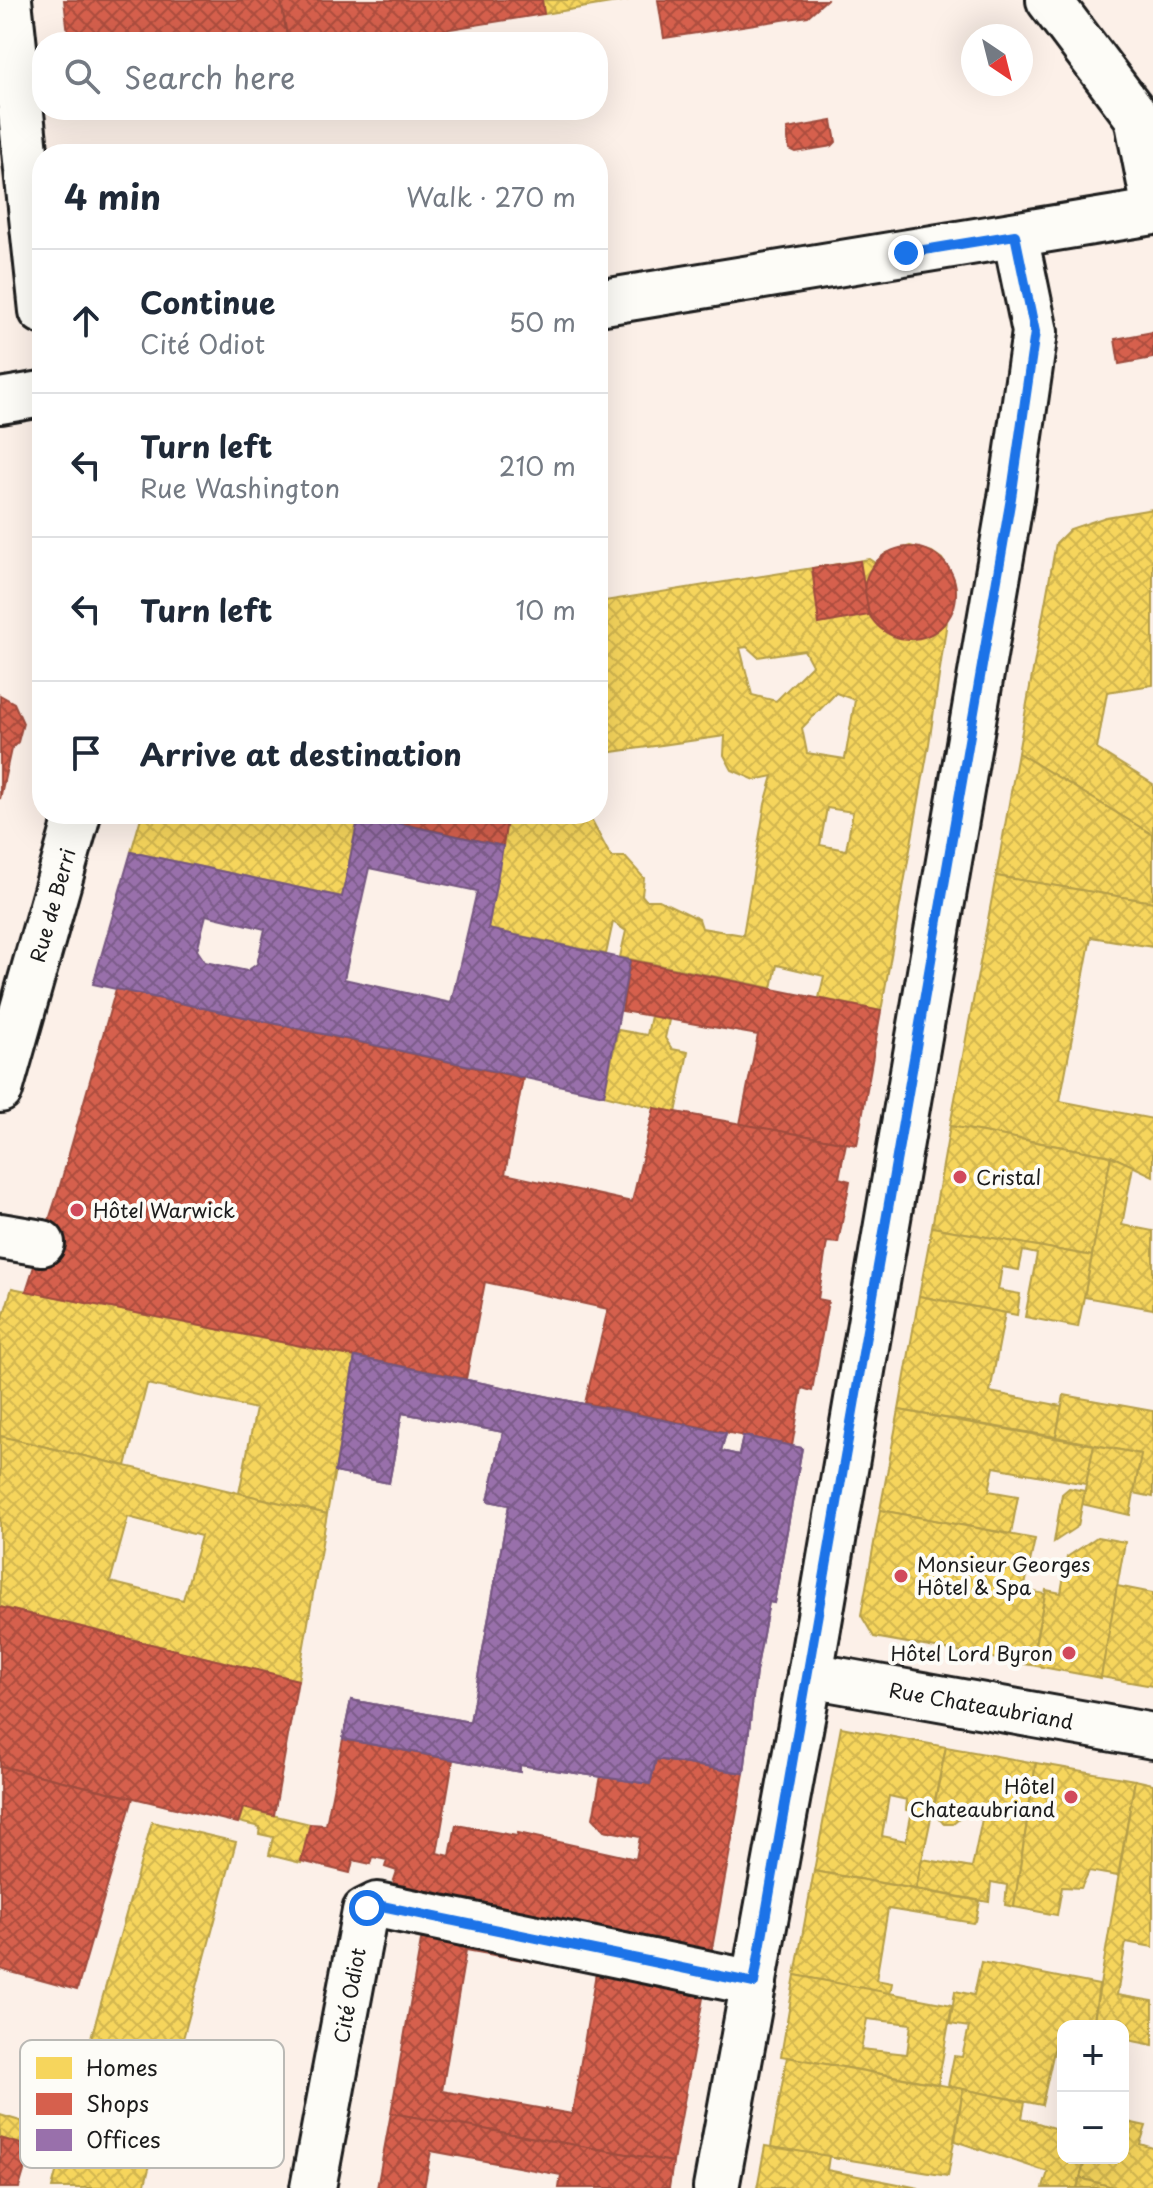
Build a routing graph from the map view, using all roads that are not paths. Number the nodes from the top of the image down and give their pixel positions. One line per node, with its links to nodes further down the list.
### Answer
1 (9, 0): 5 (street)
2 (1049, 0): 3 (street)
3 (1153, 199)
4 (1153, 212): 6 (street)
5 (32, 217)
6 (1015, 235): 7 (street); 14 (street)
7 (608, 301)
8 (32, 396): 9 (street)
9 (0, 401)
10 (75, 824): 11 (street, Rue de Berri)
11 (0, 1090)
12 (0, 1236): 13 (street)
13 (42, 1243)
14 (810, 1675): 15 (street, Rue Chateaubriand); 16 (street)
15 (1153, 1736)
16 (754, 1983): 17 (street, Cité Odiot); 18 (street)
17 (313, 2188)
18 (716, 2188)

